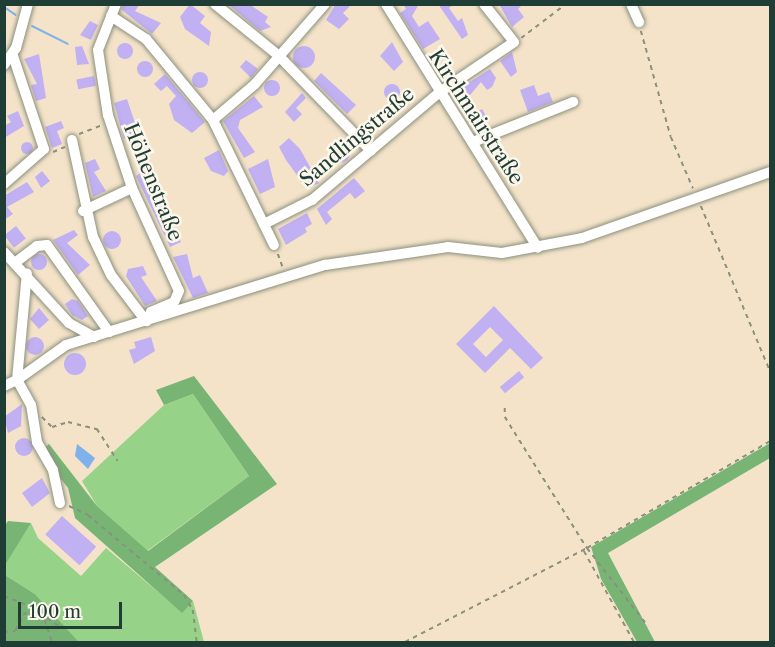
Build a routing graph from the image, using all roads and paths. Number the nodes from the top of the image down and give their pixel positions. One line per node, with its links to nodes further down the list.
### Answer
1 (116, 4): 9 (street, Höhenstraße)
2 (215, 4): 13 (street)
3 (325, 4): 13 (street)
4 (386, 4): 15 (street, Kirchmairstraße)
5 (484, 4): 11 (street)
6 (566, 4): 11 (path)
7 (631, 4): 10 (street)
8 (26, 5): 12 (street)
9 (111, 16): 17 (street); 23 (street, Höhenstraße)
10 (639, 22): 24 (path)
11 (514, 42): 15 (street, Sandlingstraße)
12 (13, 56): 14 (street); 22 (street)
13 (279, 56): 17 (street); 20 (street)
14 (4, 65)
15 (440, 92): 19 (street, Kirchmairstraße); 20 (street, Sandlingstraße)
16 (573, 102): 19 (street)
17 (213, 120): 26 (street)
18 (72, 140): 25 (street)
19 (473, 142): 28 (street, Kirchmairstraße)
20 (370, 151): 26 (street, Sandlingstraße)
21 (771, 172): 24 (street)
22 (4, 184)
23 (132, 188): 25 (street); 33 (street, Höhenstraße)
24 (697, 197): 28 (street); 36 (path)
25 (83, 211): 33 (street)
26 (264, 224): 27 (street)
27 (274, 245): 31 (path)
28 (538, 248): 33 (street)
29 (4, 252): 30 (street)
30 (16, 262): 32 (street); 34 (street)
31 (284, 265)
32 (27, 273): 35 (street); 37 (street)
33 (146, 321): 34 (street)
34 (109, 332): 35 (street)
35 (94, 337): 37 (street)
36 (771, 371)
37 (18, 380): 38 (street); 39 (street)
38 (4, 386)
39 (31, 405): 42 (path); 43 (street)
40 (505, 408): 44 (path)
41 (771, 441): 44 (path)
42 (118, 461)
43 (60, 503): 53 (path)
44 (587, 548): 45 (path); 50 (path)
45 (584, 550): 54 (path); 55 (path)
46 (4, 596): 47 (path)
47 (35, 609): 48 (path); 51 (path)
48 (46, 618): 49 (path); 52 (path)
49 (59, 626)
50 (648, 626)
51 (4, 632)
52 (52, 642)
53 (197, 642)
54 (405, 642)
55 (634, 642)

